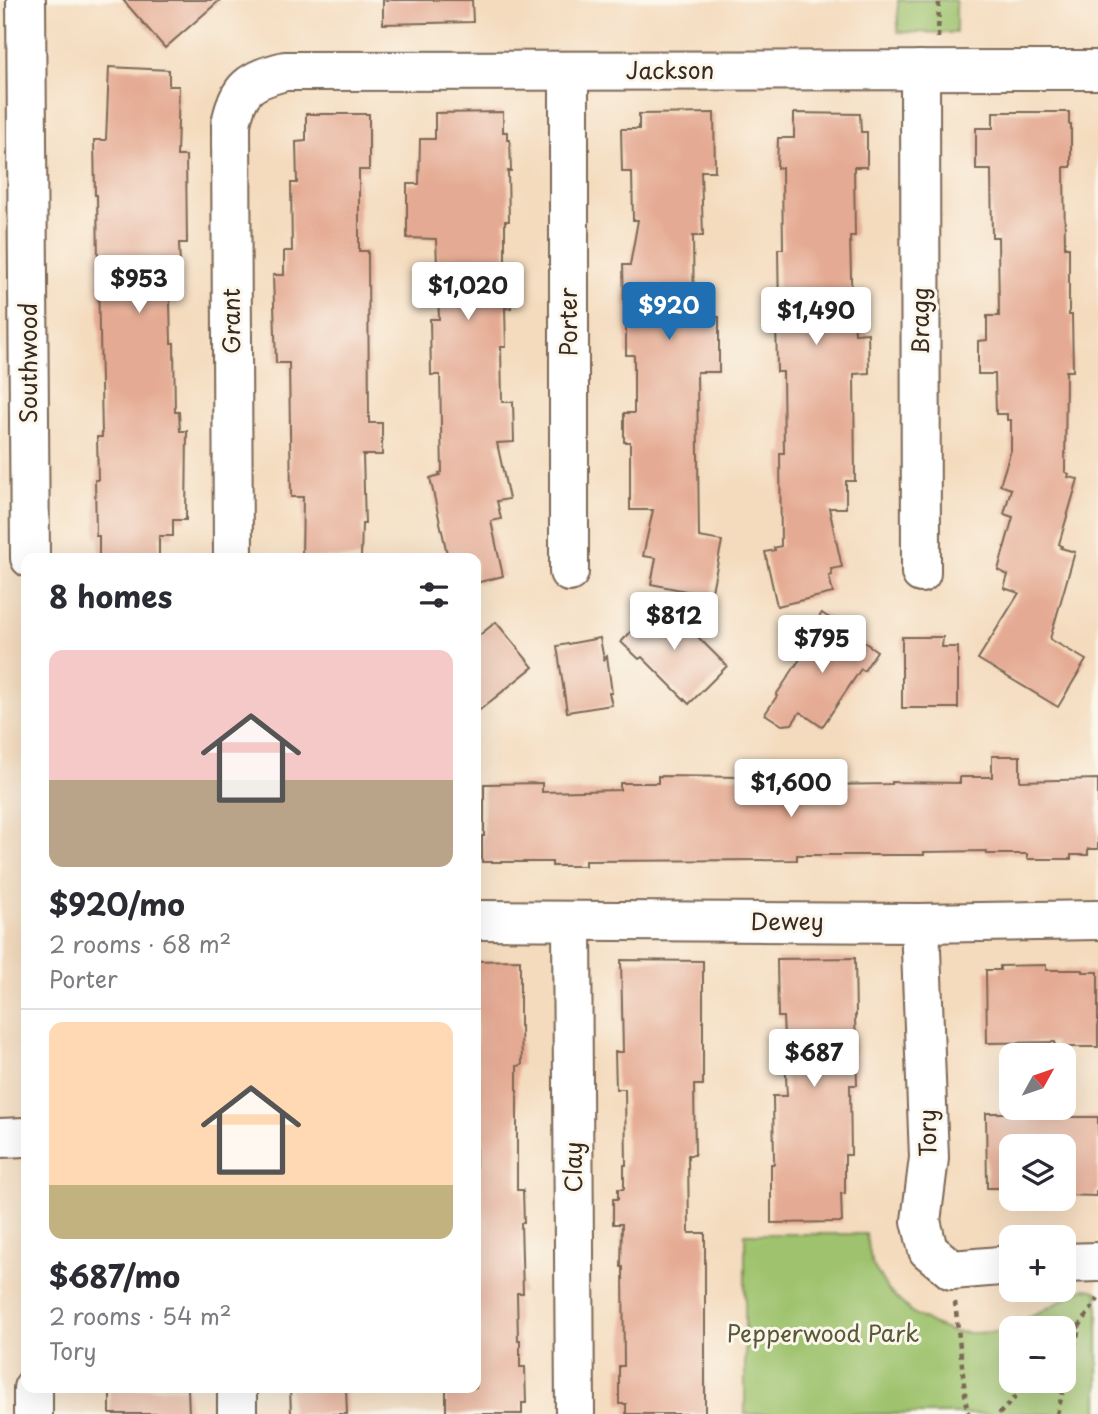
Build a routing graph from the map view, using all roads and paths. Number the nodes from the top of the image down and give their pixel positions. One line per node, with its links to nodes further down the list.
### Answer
1 (26, 0): 6 (street, Southwood)
2 (920, 70): 3 (street, Jackson); 4 (street, Jackson); 9 (street, Bragg)
3 (1098, 70)
4 (569, 71): 5 (street, Jackson); 8 (street, Porter)
5 (246, 88): 7 (street, Grant)
6 (30, 553)
7 (233, 553)
8 (569, 572)
9 (921, 573)
10 (481, 920): 12 (street, Dewey)
11 (1098, 920): 13 (street, Dewey)
12 (572, 921): 13 (street, Dewey); 28 (street, Clay)
13 (920, 923): 19 (street, Tory)
14 (21, 1137): 15 (street)
15 (0, 1138)
16 (1098, 1262): 17 (street)
17 (1076, 1263)
18 (999, 1266): 19 (street)
19 (952, 1270): 29 (path)
20 (1098, 1299): 21 (path)
21 (1080, 1325): 22 (path); 31 (path)
22 (1076, 1330)
23 (33, 1393): 26 (street)
24 (237, 1393): 27 (street)
25 (1019, 1393): 30 (path)
26 (33, 1414)
27 (237, 1414)
28 (575, 1414)
29 (969, 1414)
30 (999, 1414)
31 (1057, 1414)

